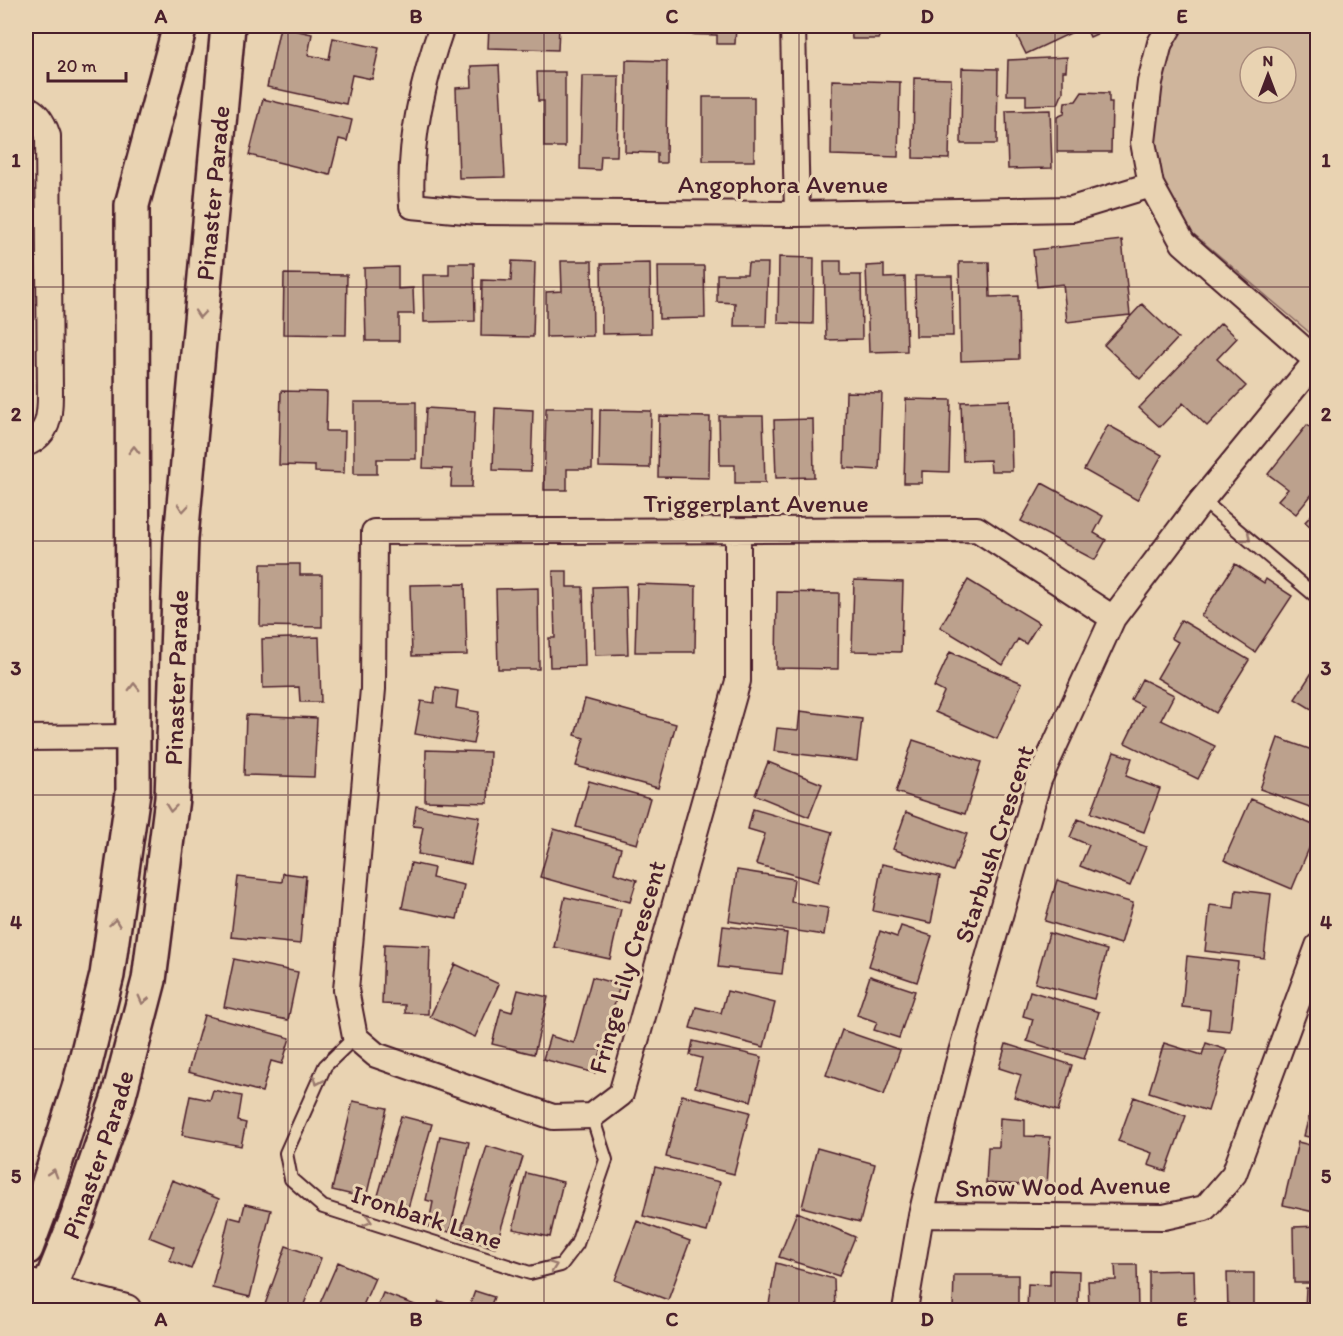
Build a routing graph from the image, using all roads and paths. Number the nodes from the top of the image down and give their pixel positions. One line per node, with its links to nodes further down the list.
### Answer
1 (180, 26): 15 (main road, Pinaster Parade, one-way to 1)
2 (228, 26): 22 (main road, Pinaster Parade, one-way to 22)
3 (442, 26): 8 (street, Angophora Avenue)
4 (793, 26): 8 (street)
5 (1170, 26): 7 (street)
6 (26, 108): 10 (street)
7 (1151, 185): 8 (street, Angophora Avenue); 9 (street)
8 (797, 214)
9 (1317, 362): 11 (street, Starbush Crescent)
10 (26, 444)
11 (1202, 500): 13 (lane, one-way to 13); 14 (street, Starbush Crescent)
12 (738, 532): 14 (street, Triggerplant Avenue); 18 (street, Triggerplant Avenue); 19 (street, Fringe Lily Crescent)
13 (1317, 598)
14 (1113, 618): 20 (street, Starbush Crescent)
15 (134, 737): 16 (street); 21 (main road, Pinaster Parade, one-way to 15)
16 (26, 738)
17 (1317, 946): 20 (street, Snow Wood Avenue)
18 (355, 1037): 19 (street); 19 (lane, Ironbark Lane, one-way to 19)
19 (592, 1116)
20 (921, 1215): 24 (street, Starbush Crescent)
21 (26, 1248)
22 (38, 1296): 23 (street)
23 (126, 1311)
24 (905, 1311)

